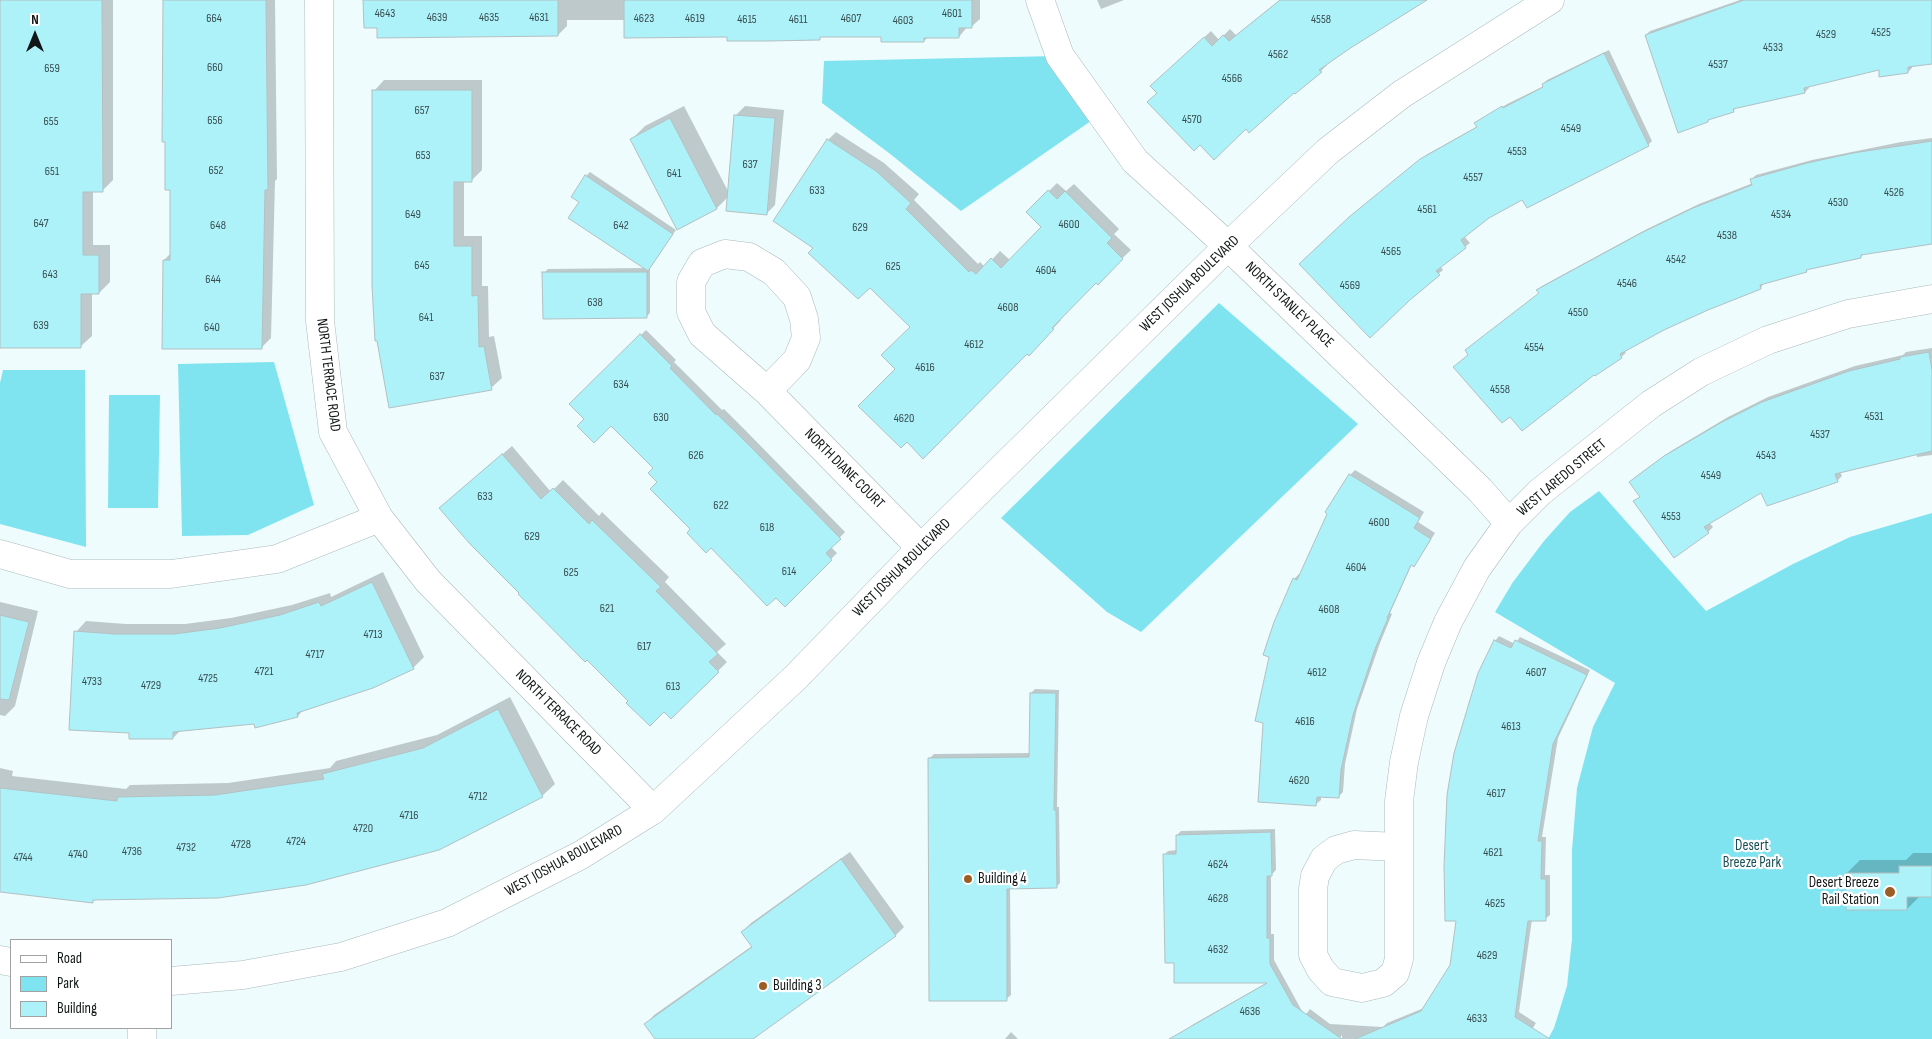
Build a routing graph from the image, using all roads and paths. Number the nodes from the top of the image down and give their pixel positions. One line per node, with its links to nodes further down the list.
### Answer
1 (319, 0): 7 (street, NORTH TERRACE ROAD)
2 (1040, 0): 4 (street, NORTH STANLEY PLACE)
3 (1550, 0): 4 (street, WEST JOSHUA BOULEVARD)
4 (1228, 246): 8 (street, NORTH STANLEY PLACE); 9 (street, WEST JOSHUA BOULEVARD)
5 (1932, 299): 8 (street, WEST LAREDO STREET)
6 (766, 391): 6 (street, NORTH DIANE COURT); 9 (street, NORTH DIANE COURT)
7 (379, 518): 10 (street); 11 (street, NORTH TERRACE ROAD)
8 (1509, 523): 12 (street, WEST LAREDO STREET)
9 (921, 548): 11 (street, WEST JOSHUA BOULEVARD)
10 (0, 554)
11 (653, 810): 13 (street, WEST JOSHUA BOULEVARD)
12 (1399, 847): 12 (street, WEST LAREDO STREET)
13 (172, 981)

